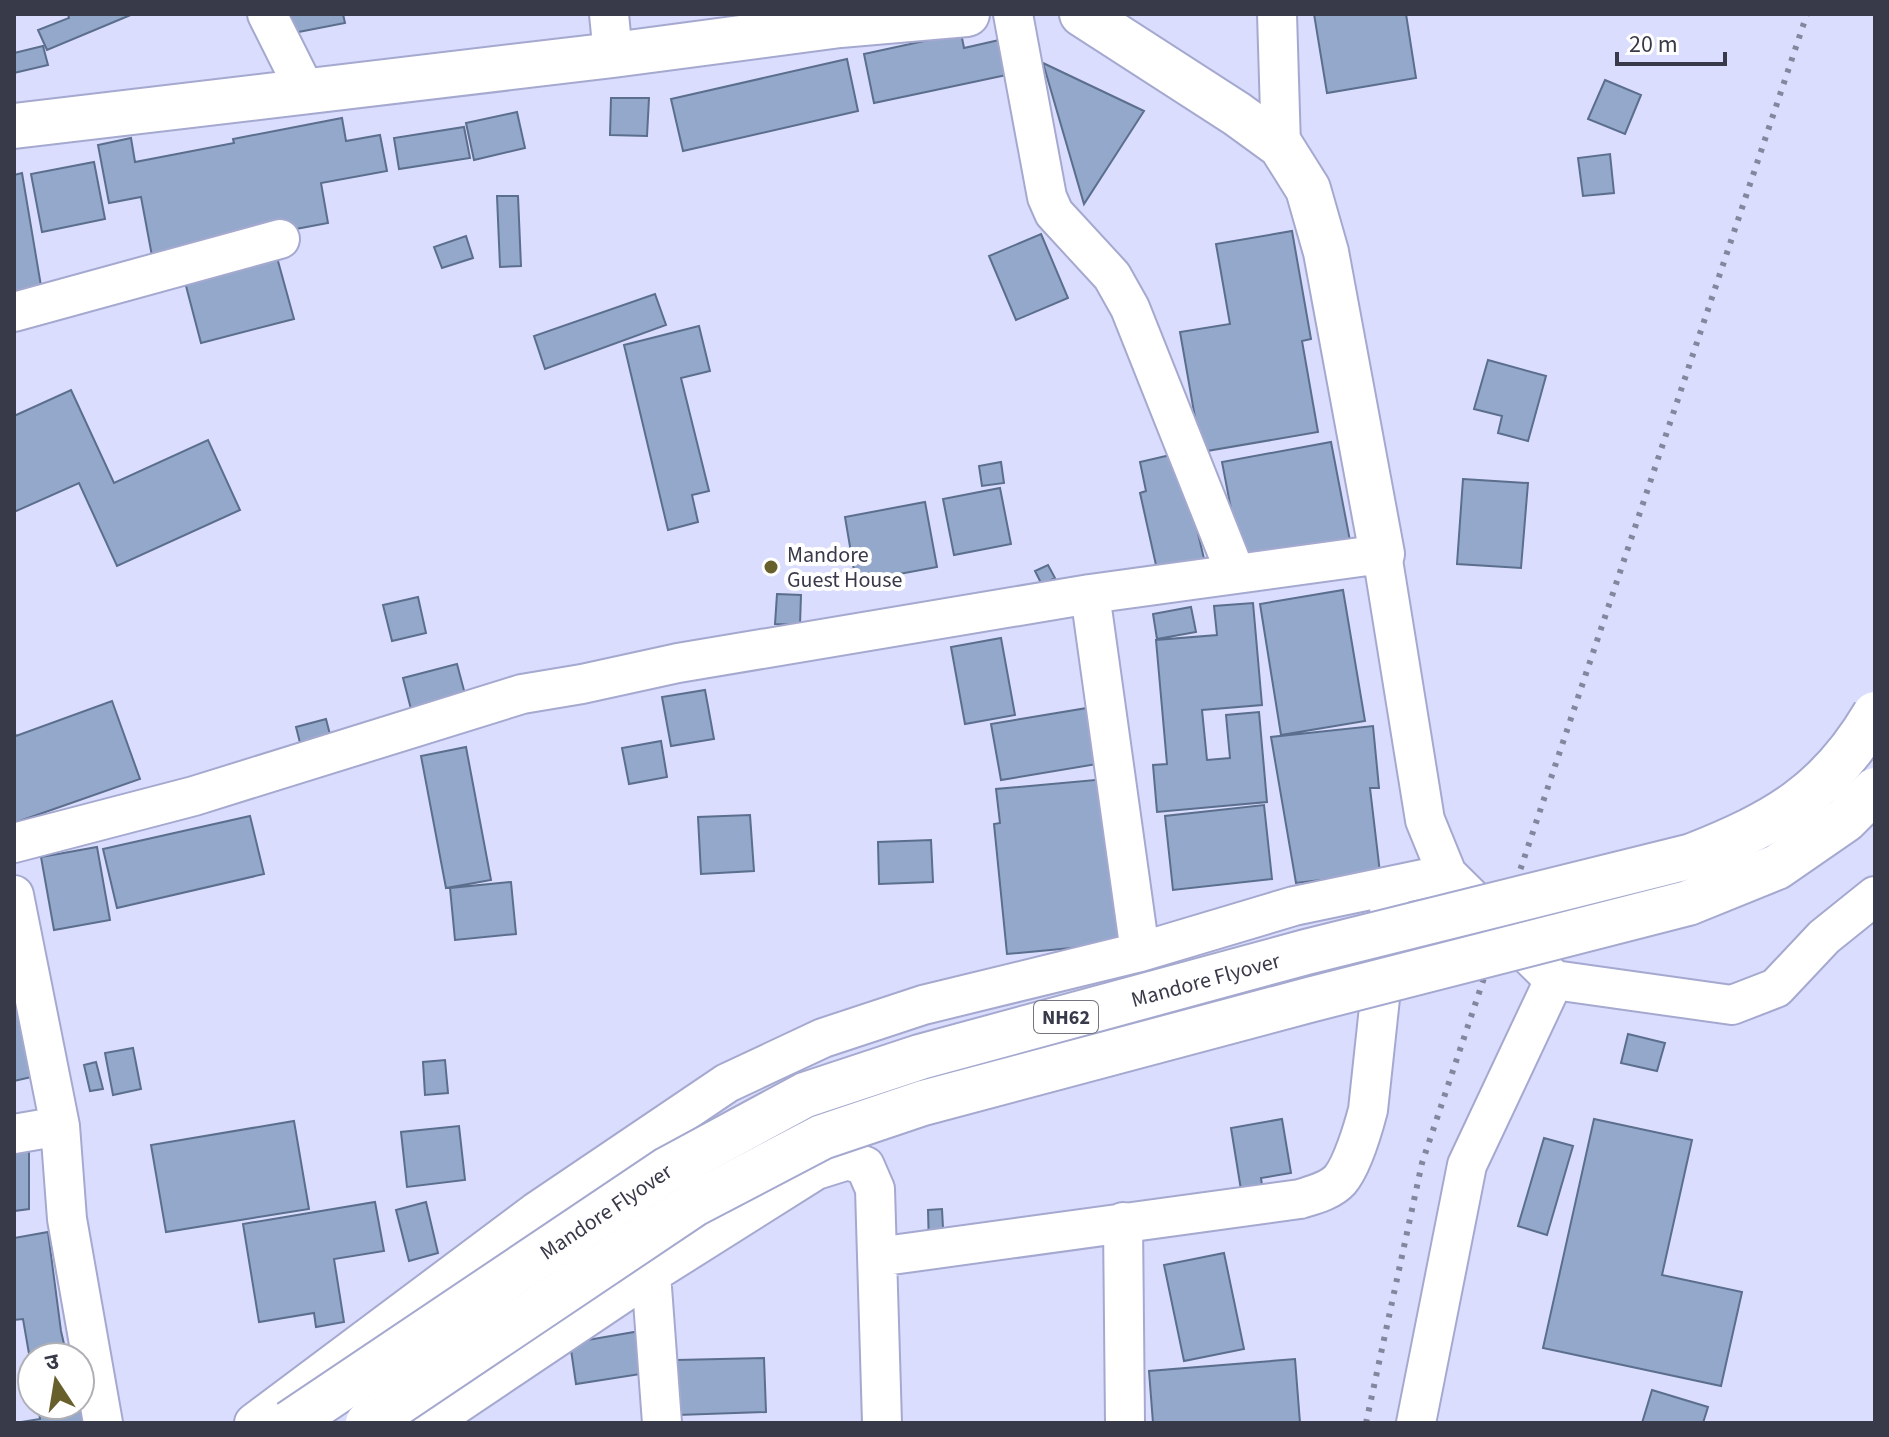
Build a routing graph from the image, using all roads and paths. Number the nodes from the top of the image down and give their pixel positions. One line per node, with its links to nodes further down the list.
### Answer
1 (267, 14): 8 (street)
2 (967, 14): 6 (main road)
3 (1013, 14): 14 (street)
4 (1082, 14): 10 (main road)
5 (1277, 14): 10 (street)
6 (907, 16): 7 (main road)
7 (611, 35): 8 (main road)
8 (305, 90): 9 (main road)
9 (14, 126)
10 (1281, 146): 13 (main road)
11 (280, 239): 12 (street)
12 (14, 312)
13 (1382, 554): 14 (street); 19 (street)
14 (1235, 572): 15 (street)
15 (1090, 594): 18 (street); 23 (street)
16 (1875, 714): 32 (main road, Mandore Flyover / NH62, bridge)
17 (1875, 790): 33 (main road, Mandore Flyover / NH62, bridge)
18 (14, 843)
19 (1447, 874): 20 (street); 24 (street)
20 (1392, 887): 23 (street); 27 (street)
21 (14, 895): 25 (street)
22 (1875, 896): 24 (street)
23 (1140, 952): 31 (street)
24 (1554, 980): 38 (street)
25 (60, 1126): 26 (street); 30 (street)
26 (14, 1134)
27 (1123, 1222): 28 (street); 37 (street)
28 (877, 1257): 29 (street); 36 (street)
29 (651, 1274): 34 (street); 35 (street)
30 (103, 1423)
31 (254, 1423)
32 (290, 1423)
33 (368, 1423)
34 (429, 1423)
35 (662, 1423)
36 (882, 1423)
37 (1125, 1423)
38 (1416, 1423)

